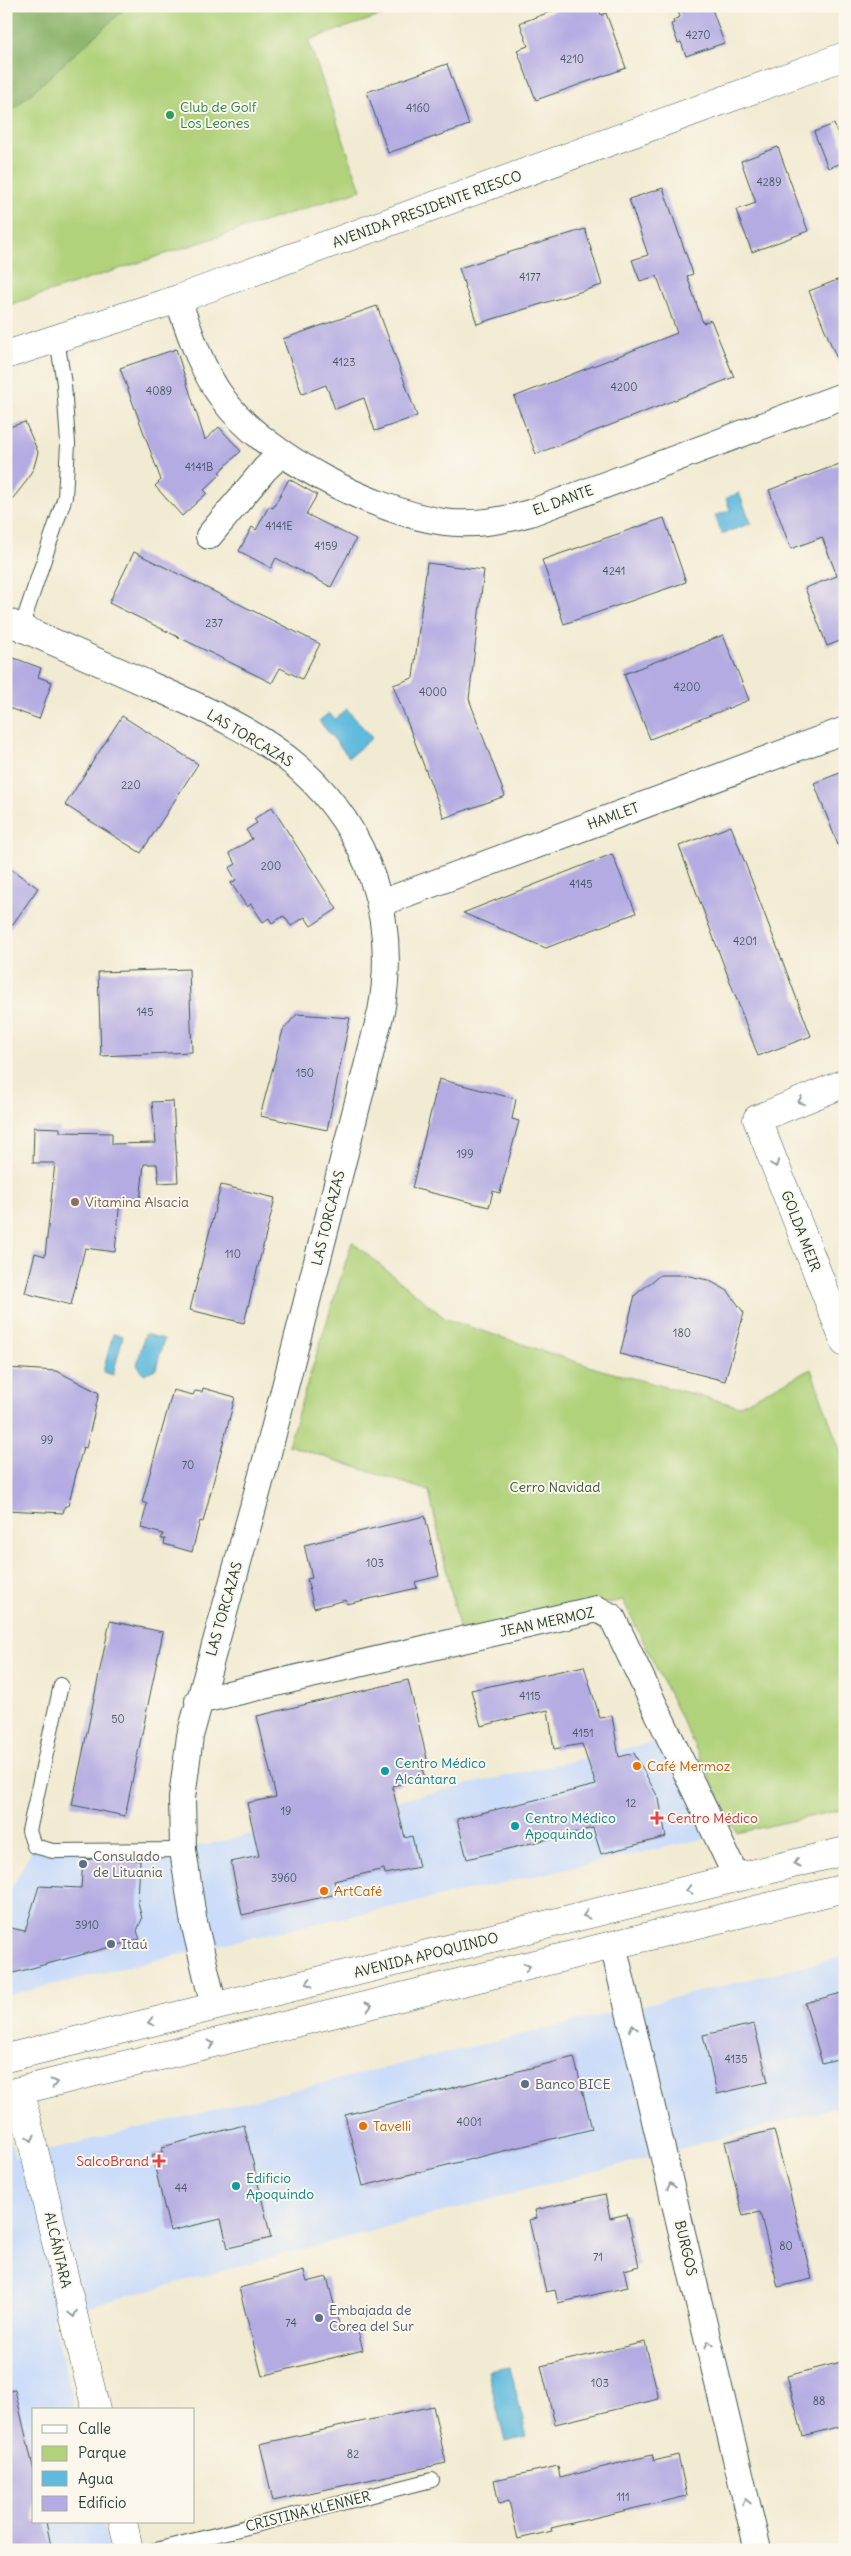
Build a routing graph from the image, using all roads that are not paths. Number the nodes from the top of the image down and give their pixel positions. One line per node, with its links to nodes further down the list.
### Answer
1 (845, 56): 2 (main road, AVENIDA PRESIDENTE RIESCO)
2 (178, 299): 3 (main road, AVENIDA PRESIDENTE RIESCO); 6 (street, EL DANTE)
3 (57, 339): 4 (main road, AVENIDA PRESIDENTE RIESCO); 8 (lane)
4 (6, 355)
5 (845, 395): 6 (street, EL DANTE)
6 (282, 453): 7 (street)
7 (209, 536)
8 (13, 625): 10 (street, LAS TORCAZAS)
9 (845, 730): 10 (street, HAMLET)
10 (381, 903): 14 (street, LAS TORCAZAS)
11 (845, 1083): 12 (main road, GOLDA MEIR, one-way to 12)
12 (845, 1343)
13 (61, 1685): 15 (lane)
14 (198, 1701): 15 (street, LAS TORCAZAS); 17 (street, JEAN MERMOZ)
15 (183, 1850): 20 (street, LAS TORCAZAS)
16 (845, 1851): 17 (main road, AVENIDA APOQUINDO, one-way to 17)
17 (737, 1878): 20 (main road, AVENIDA APOQUINDO, one-way to 20)
18 (845, 1888): 19 (main road)
19 (613, 1945): 22 (main road, one-way to 19); 28 (street, BURGOS, one-way to 19)
20 (214, 2007): 21 (main road, AVENIDA APOQUINDO, one-way to 21)
21 (6, 2058)
22 (13, 2093): 23 (main road, ALCÁNTARA, one-way to 23)
23 (95, 2408)
24 (432, 2480): 27 (lane, CRISTINA KLENNER)
25 (123, 2524): 26 (main road)
26 (129, 2550)
27 (156, 2550)
28 (758, 2550)

